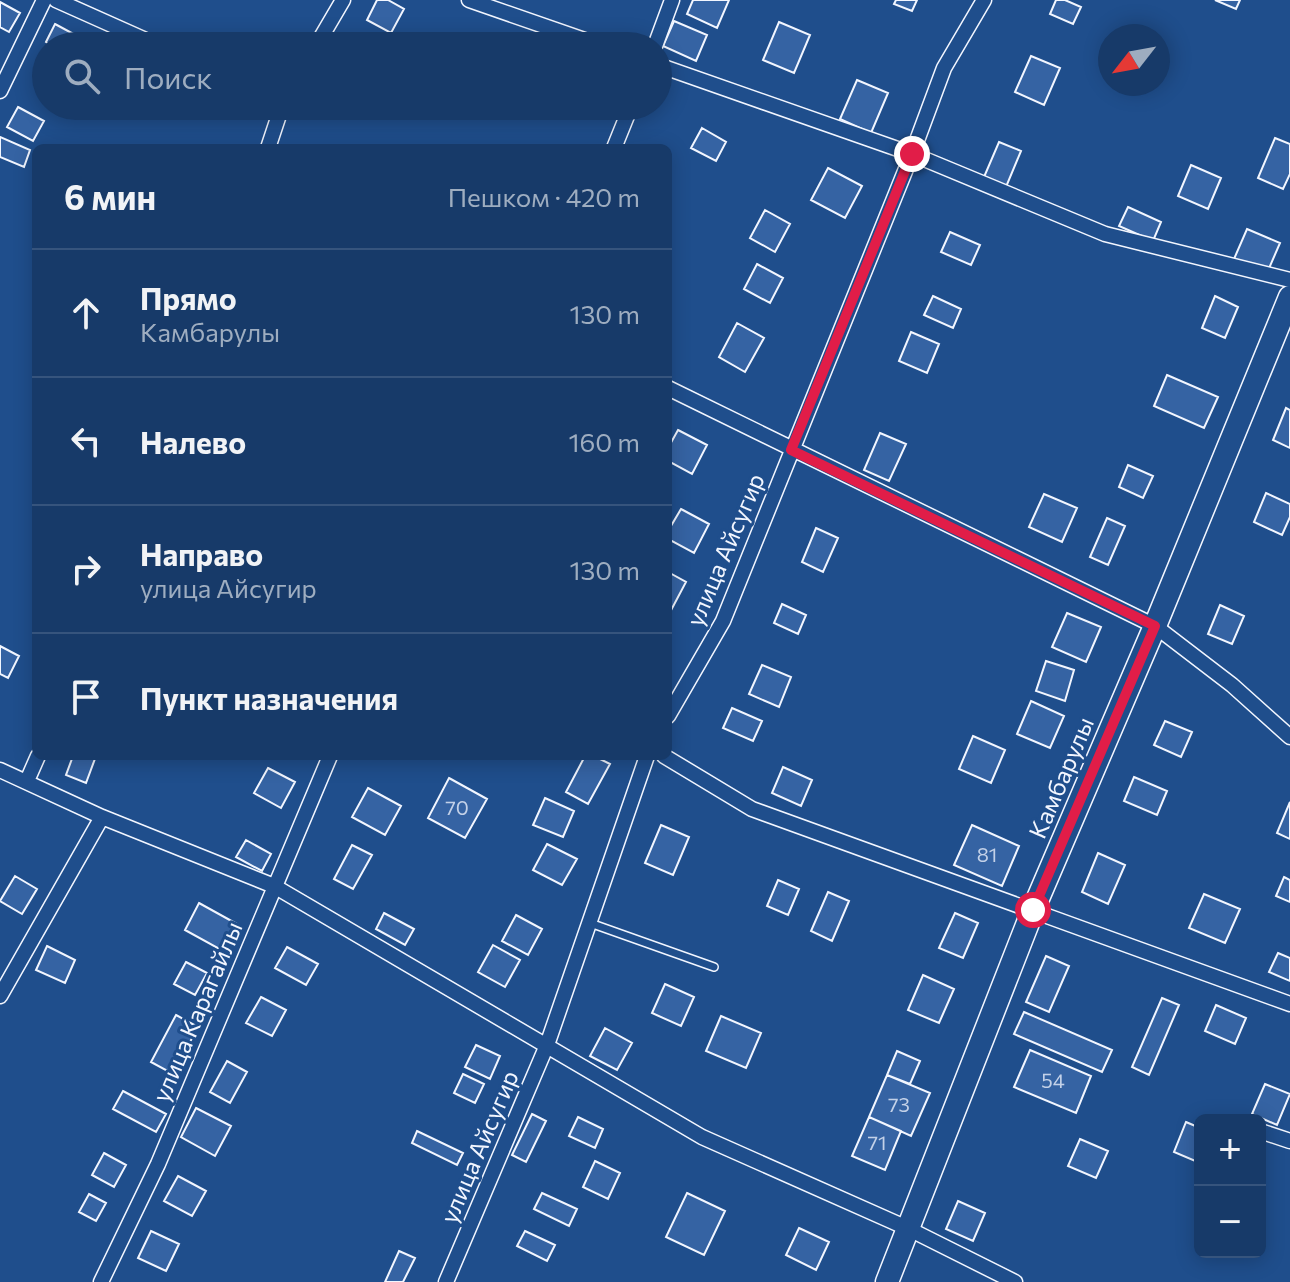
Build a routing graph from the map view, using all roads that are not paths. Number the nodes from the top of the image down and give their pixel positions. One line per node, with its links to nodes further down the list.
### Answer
1 (44, 0): 13 (street)
2 (56, 0): 7 (street)
3 (343, 0): 9 (street)
4 (469, 0): 10 (street)
5 (672, 0): 11 (street)
6 (984, 0): 18 (street, улица Айсугир)
7 (77, 4): 8 (street)
8 (132, 32)
9 (324, 32)
10 (562, 32)
11 (660, 32)
12 (672, 70): 18 (street)
13 (0, 91)
14 (277, 120): 16 (street)
15 (625, 120): 17 (street)
16 (269, 144)
17 (616, 144)
18 (912, 154): 19 (street); 22 (street, улица Айсугир)
19 (1290, 280)
20 (1290, 297): 23 (street, Камбарулы)
21 (672, 390): 22 (street)
22 (791, 450): 23 (street); 24 (street, улица Айсугир)
23 (1155, 626): 25 (street); 34 (street, Камбарулы)
24 (672, 709)
25 (1290, 737)
26 (36, 760): 31 (street)
27 (328, 760): 33 (street, улица Карагайлы)
28 (646, 760): 35 (street, улица Айсугир)
29 (671, 760): 34 (street)
30 (0, 770): 31 (street)
31 (27, 781): 32 (street)
32 (102, 817): 33 (street); 37 (street)
33 (274, 886): 39 (street); 43 (street, улица Карагайлы)
34 (1033, 910): 38 (street); 42 (street, Камбарулы)
35 (590, 923): 36 (lane); 39 (street, улица Айсугир)
36 (714, 967)
37 (0, 996)
38 (1290, 1004)
39 (547, 1045): 42 (street); 44 (street, улица Айсугир)
40 (1266, 1133): 41 (street)
41 (1290, 1141)
42 (907, 1228): 45 (street, Камбарулы); 46 (street)
43 (101, 1282)
44 (446, 1282)
45 (887, 1282)
46 (1015, 1282)

